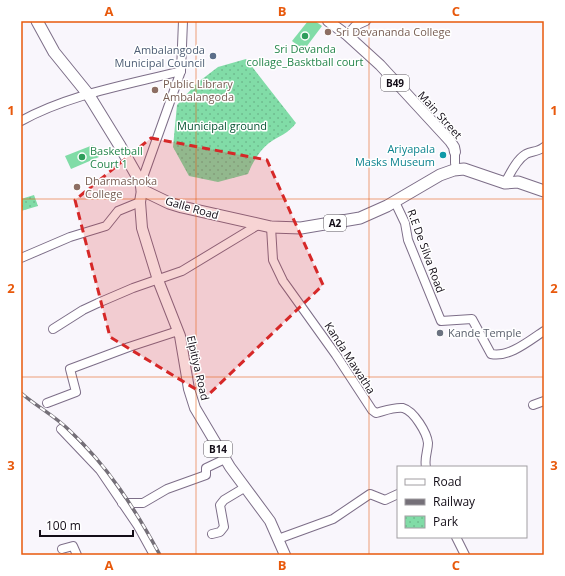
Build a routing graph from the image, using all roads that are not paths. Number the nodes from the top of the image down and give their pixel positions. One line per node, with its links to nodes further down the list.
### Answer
1 (37, 21): 7 (highway)
2 (183, 21): 6 (street)
3 (328, 21): 5 (main road, Main Street / B49)
4 (366, 21): 5 (street)
5 (347, 35): 10 (main road, Main Street / B49)
6 (181, 71): 7 (street); 13 (street)
7 (88, 94): 8 (street); 13 (highway)
8 (21, 121)
9 (544, 147): 12 (street)
10 (455, 158): 11 (highway, Galle Road / A2); 15 (highway, Galle Road / A2)
11 (480, 173): 12 (highway, Galle Road / A2); 15 (highway, Galle Road / A2)
12 (505, 183): 14 (highway, Galle Road / A2)
13 (142, 186): 16 (main road, Elpitiya Road / B14); 18 (highway, Galle Road / A2)
14 (544, 191)
15 (411, 192): 17 (highway, Galle Road / A2)
16 (140, 202): 20 (street); 21 (main road, Elpitiya Road / B14)
17 (395, 202): 19 (highway, Galle Road / A2); 24 (street, R.E De Silva Road)
18 (258, 225): 19 (highway, Galle Road / A2); 21 (street)
19 (271, 227): 30 (street, Kanda Mawatha)
20 (21, 258)
21 (158, 280): 22 (street); 23 (main road, Elpitiya Road / B14)
22 (53, 329)
23 (178, 331): 26 (street); 29 (main road, Elpitiya Road / B14)
24 (544, 331)
25 (544, 401): 27 (street)
26 (47, 403)
27 (533, 405)
28 (61, 429): 33 (street)
29 (225, 459): 31 (main road, Elpitiya Road / B14); 33 (street)
30 (426, 466)
31 (244, 488): 34 (street); 36 (main road, Elpitiya Road / B14)
32 (397, 494): 36 (street)
33 (122, 503): 39 (street)
34 (212, 534)
35 (456, 538): 41 (street)
36 (278, 540): 40 (main road, Elpitiya Road / B14)
37 (62, 549): 38 (street)
38 (77, 555)
39 (154, 555)
40 (285, 555)
41 (465, 555)

